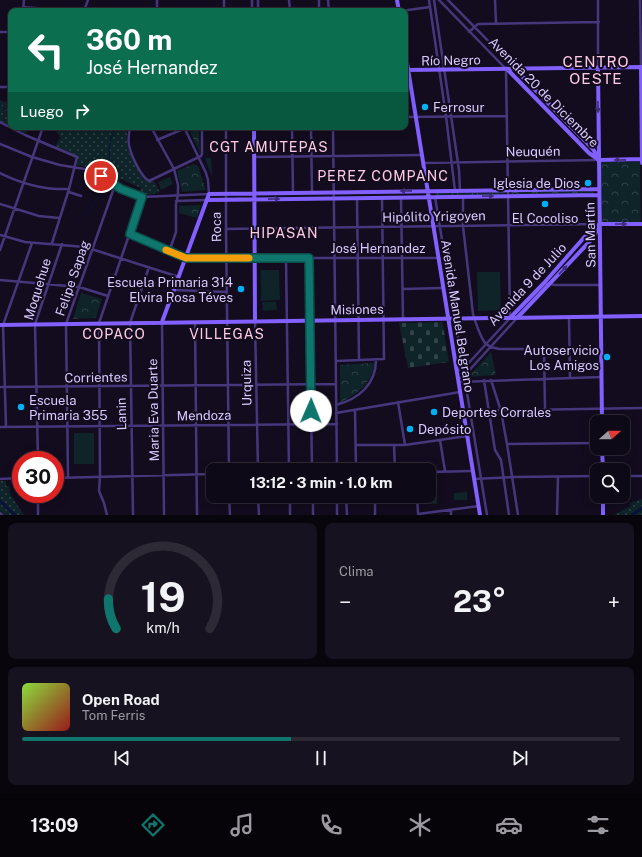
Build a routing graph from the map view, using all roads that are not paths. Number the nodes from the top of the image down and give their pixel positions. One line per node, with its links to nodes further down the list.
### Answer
1 (24, 0): 10 (street)
2 (429, 0): 9 (street)
3 (434, 0): 24 (street)
4 (439, 0): 17 (street, Avenida 20 de Diciembre)
5 (448, 0): 16 (street, Avenida 20 de Diciembre)
6 (495, 0): 15 (street)
7 (598, 0): 14 (street, San Martín)
8 (640, 0): 13 (street)
9 (430, 6): 12 (street); 23 (street)
10 (23, 7): 11 (street)
11 (36, 8)
12 (408, 10)
13 (641, 21): 18 (street)
14 (598, 22): 15 (street); 19 (street, San Martín)
15 (496, 23): 16 (street)
16 (474, 27): 17 (street); 21 (street, Avenida 20 de Diciembre)
17 (469, 32): 20 (street, Avenida 20 de Diciembre)
18 (641, 67): 19 (street, Río Negro); 53 (street)
19 (598, 68): 21 (street, Río Negro); 54 (street, San Martín, one-way to 54)
20 (506, 69): 21 (street, Río Negro); 24 (street, Río Negro); 28 (street); 54 (street, Avenida 20 de Diciembre)
21 (515, 69): 54 (street, Avenida 20 de Diciembre)
22 (408, 70): 23 (street, Río Negro)
23 (439, 70): 24 (street, Río Negro); 26 (street)
24 (444, 70): 27 (street)
25 (408, 75): 30 (street, Avenida Manuel Belgrano)
26 (446, 116): 27 (street); 30 (street); 56 (street)
27 (451, 116): 28 (street); 57 (street)
28 (507, 116): 55 (street)
29 (408, 117): 30 (street)
30 (416, 117): 46 (street, Avenida Manuel Belgrano)
31 (17, 130): 43 (street)
32 (42, 130): 43 (street)
33 (130, 130): 61 (street)
34 (152, 130): 44 (street)
35 (180, 130): 44 (street)
36 (185, 130): 52 (street, Maria Eva Duarte)
37 (202, 130): 52 (street)
38 (226, 130): 75 (street, Roca)
39 (254, 130): 51 (street, Urquiza)
40 (292, 130): 47 (street)
41 (311, 130): 48 (street)
42 (333, 130): 49 (street)
43 (38, 140): 50 (street); 60 (street, Moquehue)
44 (157, 140): 61 (street)
45 (0, 144): 50 (street)
46 (422, 155): 49 (street); 58 (street, Avenida Manuel Belgrano)
47 (293, 156): 48 (street); 51 (street); 72 (street)
48 (312, 156): 49 (street); 73 (street)
49 (334, 156): 70 (street)
50 (32, 157): 60 (street); 63 (street)
51 (254, 157): 71 (street, Urquiza)
52 (199, 158): 61 (street); 74 (street, Maria Eva Duarte)
53 (642, 159): 54 (street, Neuquén, one-way to 54); 59 (street)
54 (599, 160): 55 (street, Neuquén); 65 (street, San Martín)
55 (507, 161): 57 (street, Neuquén); 67 (street)
56 (452, 162): 57 (street, Neuquén); 58 (street, Neuquén); 69 (street)
57 (458, 162): 69 (street)
58 (424, 163): 68 (street, Avenida Manuel Belgrano)
59 (642, 163)
60 (75, 167): 64 (street); 66 (street, Moquehue)
61 (174, 169): 76 (street)
62 (0, 173): 63 (street)
63 (23, 183): 66 (street); 93 (street)
64 (115, 185): 80 (street); 113 (street, Felipe Sapag)
65 (599, 189): 67 (street); 77 (street, San Martín)
66 (69, 190): 78 (street); 94 (street, Moquehue)
67 (508, 190): 69 (street); 79 (street)
68 (428, 191): 69 (street); 70 (street, one-way to 70); 81 (street, Avenida Manuel Belgrano)
69 (458, 191)
70 (334, 192): 73 (street); 87 (street)
71 (254, 193): 72 (street); 75 (street); 90 (street, Urquiza)
72 (293, 193): 73 (street)
73 (312, 193)
74 (209, 194): 75 (street); 76 (street); 88 (street, Maria Eva Duarte)
75 (226, 194): 89 (street, Roca)
76 (178, 195): 80 (street); 91 (street)
77 (599, 195): 79 (street); 95 (street, San Martín)
78 (81, 196)
79 (508, 196): 83 (street, one-way to 79); 97 (street)
80 (142, 197): 107 (street)
81 (429, 197): 82 (street); 86 (street); 98 (street, Avenida Manuel Belgrano)
82 (435, 197): 83 (street); 99 (street)
83 (463, 197): 100 (street)
84 (357, 198): 85 (street); 87 (street); 102 (street)
85 (382, 198): 86 (street); 103 (street)
86 (401, 198): 104 (street)
87 (334, 199): 90 (street, one-way to 87); 101 (street)
88 (207, 200): 89 (street); 91 (street); 117 (street, Maria Eva Duarte)
89 (226, 200): 90 (street); 106 (street, Roca)
90 (254, 200): 105 (street, Urquiza)
91 (176, 201): 115 (street)
92 (0, 204): 93 (street)
93 (14, 209): 94 (street); 109 (street)
94 (60, 218): 111 (street, Moquehue)
95 (600, 224): 96 (street, Hipólito Yrigoyen, one-way to 96); 97 (street, Hipólito Yrigoyen); 131 (street, Avenida 9 de Julio); 132 (street, Avenida 9 de Julio, one-way to 95); 134 (street, San Martín)
96 (642, 224)
97 (508, 225): 100 (street, Hipólito Yrigoyen); 146 (street)
98 (434, 226): 99 (street, Hipólito Yrigoyen); 104 (street, Hipólito Yrigoyen); 126 (street, Avenida Manuel Belgrano)
99 (440, 226): 100 (street, Hipólito Yrigoyen); 144 (street)
100 (463, 226): 145 (street)
101 (334, 227): 102 (street, Hipólito Yrigoyen); 105 (street, Hipólito Yrigoyen); 122 (street)
102 (358, 227): 103 (street, Hipólito Yrigoyen); 123 (street)
103 (383, 227): 104 (street, Hipólito Yrigoyen); 124 (street)
104 (401, 227): 125 (street)
105 (254, 229): 106 (street, Hipólito Yrigoyen); 119 (street, Urquiza)
106 (226, 230): 118 (street, Roca)
107 (130, 234): 115 (street, José Hernandez); 116 (street)
108 (0, 235): 109 (street)
109 (4, 237): 110 (street); 114 (street)
110 (32, 243): 111 (street); 130 (street)
111 (52, 244): 112 (street)
112 (62, 244): 113 (street); 133 (street, Moquehue)
113 (92, 249): 116 (street); 135 (street, Felipe Sapag)
114 (0, 250)
115 (169, 252): 117 (street, José Hernandez)
116 (122, 258): 127 (street); 140 (street)
117 (186, 258): 118 (street, José Hernandez); 128 (street, Maria Eva Duarte)
118 (226, 258): 119 (street, José Hernandez); 139 (street, Roca)
119 (254, 258): 120 (street, José Hernandez); 156 (street, Urquiza)
120 (286, 258): 121 (street, José Hernandez); 151 (street)
121 (309, 258): 122 (street, José Hernandez); 152 (street)
122 (335, 258): 123 (street, José Hernandez); 153 (street)
123 (358, 258): 124 (street, José Hernandez); 154 (street)
124 (383, 258): 125 (street, José Hernandez); 149 (street)
125 (402, 258): 126 (street, José Hernandez); 137 (street)
126 (439, 258): 136 (street, Avenida Manuel Belgrano)
127 (149, 267): 128 (street); 160 (street, Lanin)
128 (179, 277): 138 (street, Maria Eva Duarte)
129 (0, 280): 130 (street)
130 (18, 282): 133 (street); 163 (street)
131 (544, 283): 132 (street); 146 (street, Avenida 9 de Julio)
132 (550, 284): 134 (street); 147 (street, Avenida 9 de Julio)
133 (48, 285): 135 (street); 161 (street, Moquehue)
134 (600, 285): 142 (street, San Martín)
135 (79, 287): 140 (street); 162 (street, Felipe Sapag)
136 (444, 288): 137 (street); 143 (street, Avenida Manuel Belgrano)
137 (403, 289): 150 (street)
138 (174, 290): 139 (street); 157 (street, Maria Eva Duarte)
139 (227, 292): 155 (street, Roca)
140 (108, 296): 159 (street)
141 (642, 316): 142 (street, Misiones)
142 (601, 317): 148 (street, Misiones); 174 (street, San Martín)
143 (448, 318): 144 (street, Misiones); 150 (street, Misiones); 172 (street, Avenida Manuel Belgrano)
144 (455, 318): 145 (street, Misiones); 171 (street)
145 (474, 318): 146 (street, Misiones); 164 (street)
146 (510, 318): 147 (street, Misiones); 164 (street, Avenida 9 de Julio)
147 (517, 318): 148 (street, Misiones); 165 (street, Avenida 9 de Julio)
148 (569, 318): 176 (street)
149 (384, 319): 150 (street, Misiones); 154 (street, Misiones); 169 (street)
150 (403, 319)
151 (287, 320): 152 (street, Misiones); 156 (street, Misiones); 186 (street)
152 (311, 320): 153 (street, Misiones); 181 (street)
153 (335, 320): 154 (street, Misiones); 170 (street)
154 (359, 320): 168 (street)
155 (227, 321): 156 (street, Misiones); 158 (street, Misiones); 184 (street, Roca)
156 (255, 321): 185 (street, Urquiza)
157 (162, 322): 158 (street, Misiones); 160 (street, Misiones); 188 (street, Maria Eva Duarte)
158 (195, 322): 183 (street)
159 (98, 323): 160 (street, Misiones); 162 (street, Misiones); 193 (street)
160 (130, 323): 187 (street, Lanin)
161 (35, 324): 162 (street, Misiones); 163 (street, Misiones); 191 (street, Moquehue)
162 (66, 324): 192 (street, Felipe Sapag)
163 (2, 325): 190 (street)
164 (485, 343): 165 (street); 171 (street, Avenida 9 de Julio)
165 (492, 348): 166 (street); 173 (street, Avenida 9 de Julio)
166 (544, 349): 167 (street); 175 (street)
167 (554, 349)
168 (359, 360): 169 (street); 170 (street)
169 (376, 360): 196 (street)
170 (336, 361): 182 (street)
171 (463, 369): 172 (street); 173 (street)
172 (457, 370): 179 (street, Avenida Manuel Belgrano)
173 (464, 376): 179 (street, Avenida 9 de Julio); 180 (street)
174 (602, 377): 176 (street); 198 (street, San Martín)
175 (545, 378): 176 (street); 178 (street); 201 (street)
176 (570, 378)
177 (484, 380): 178 (street); 180 (street); 204 (street)
178 (491, 380): 200 (street)
179 (459, 381): 180 (street); 194 (street, Avenida Manuel Belgrano)
180 (466, 381): 203 (street)
181 (311, 384): 182 (street, Corrientes); 186 (street, Corrientes); 207 (street)
182 (336, 384): 196 (street)
183 (196, 385): 184 (street, Corrientes); 188 (street, Corrientes); 215 (street)
184 (228, 385): 185 (street, Corrientes); 209 (street, Roca)
185 (256, 385): 186 (street, Corrientes); 210 (street, Urquiza)
186 (288, 385): 211 (street)
187 (131, 386): 188 (street, Corrientes); 193 (street, Corrientes); 213 (street, Lanin)
188 (163, 386): 214 (street, Maria Eva Duarte)
189 (0, 387): 190 (street, Corrientes)
190 (5, 387): 191 (street, Corrientes); 217 (street)
191 (36, 387): 192 (street, Corrientes); 218 (street, Moquehue)
192 (67, 387): 193 (street, Corrientes); 219 (street, Felipe Sapag)
193 (99, 387): 212 (street)
194 (460, 392): 195 (street); 202 (street, Avenida Manuel Belgrano)
195 (398, 402): 199 (street); 226 (street)
196 (336, 405): 205 (street)
197 (642, 408): 198 (street)
198 (602, 409): 201 (street); 206 (street, San Martín)
199 (355, 410): 205 (street); 224 (street)
200 (501, 410): 201 (street); 204 (street); 223 (street)
201 (545, 410)
202 (464, 411): 203 (street); 220 (street, Avenida Manuel Belgrano)
203 (470, 411): 204 (street); 254 (street)
204 (489, 411): 251 (street)
205 (336, 413): 208 (street)
206 (602, 415)
207 (311, 424): 208 (street, Mendoza); 211 (street, Mendoza); 231 (street)
208 (337, 424): 232 (street)
209 (229, 425): 210 (street, Mendoza); 215 (street, Mendoza); 228 (street, Roca)
210 (257, 425): 211 (street, Mendoza); 229 (street, Urquiza)
211 (289, 425): 230 (street)
212 (100, 426): 213 (street, Mendoza); 219 (street, Mendoza); 247 (street)
213 (131, 426): 214 (street, Mendoza); 241 (street, Lanin)
214 (163, 426): 215 (street, Mendoza); 240 (street, Maria Eva Duarte)
215 (196, 426): 238 (street)
216 (0, 427): 217 (street, Mendoza)
217 (6, 427): 218 (street, Mendoza)
218 (37, 427): 219 (street, Mendoza); 227 (street, Moquehue)
219 (68, 427): 246 (street, Felipe Sapag)
220 (467, 436): 221 (street); 235 (street, Avenida Manuel Belgrano)
221 (440, 440): 226 (street); 236 (street)
222 (590, 443): 223 (street)
223 (507, 444): 248 (street)
224 (356, 445): 225 (street); 233 (street)
225 (394, 445): 226 (street); 234 (street)
226 (405, 445)
227 (38, 451)
228 (229, 463)
229 (258, 463)
230 (289, 463)
231 (312, 463)
232 (337, 463)
233 (356, 463)
234 (395, 463)
235 (473, 470): 236 (street); 253 (street, Avenida Manuel Belgrano)
236 (445, 471): 237 (street)
237 (436, 472)
238 (196, 474): 239 (street); 240 (street); 272 (street)
239 (206, 474)
240 (164, 475): 241 (street); 271 (street, Maria Eva Duarte)
241 (132, 476): 247 (street); 270 (street, Lanin)
242 (590, 476): 249 (street)
243 (630, 476): 244 (street)
244 (642, 476)
245 (64, 477): 246 (street)
246 (68, 477): 247 (street)
247 (100, 477): 269 (street)
248 (513, 477): 249 (street); 251 (street); 284 (street)
249 (558, 477): 285 (street)
250 (12, 478): 252 (street)
251 (503, 478): 254 (street); 283 (street)
252 (0, 479)
253 (474, 479): 254 (street); 265 (street, Avenida Manuel Belgrano)
254 (481, 479): 282 (street)
255 (38, 503): 268 (street)
256 (229, 503): 273 (street)
257 (258, 503): 274 (street)
258 (290, 503): 275 (street)
259 (313, 503): 276 (street)
260 (337, 503): 277 (street)
261 (346, 503): 278 (street)
262 (375, 503): 279 (street)
263 (417, 503): 267 (street)
264 (603, 503): 286 (street)
265 (479, 506): 266 (street); 281 (street, Avenida Manuel Belgrano)
266 (451, 510): 267 (street); 280 (street)
267 (418, 514)
268 (38, 515)
269 (107, 515)
270 (133, 515)
271 (164, 515)
272 (197, 515)
273 (230, 515)
274 (259, 515)
275 (290, 515)
276 (313, 515)
277 (337, 515)
278 (347, 515)
279 (375, 515)
280 (451, 515)
281 (480, 515)
282 (487, 515)
283 (510, 515)
284 (518, 515)
285 (557, 515)
286 (603, 515)

